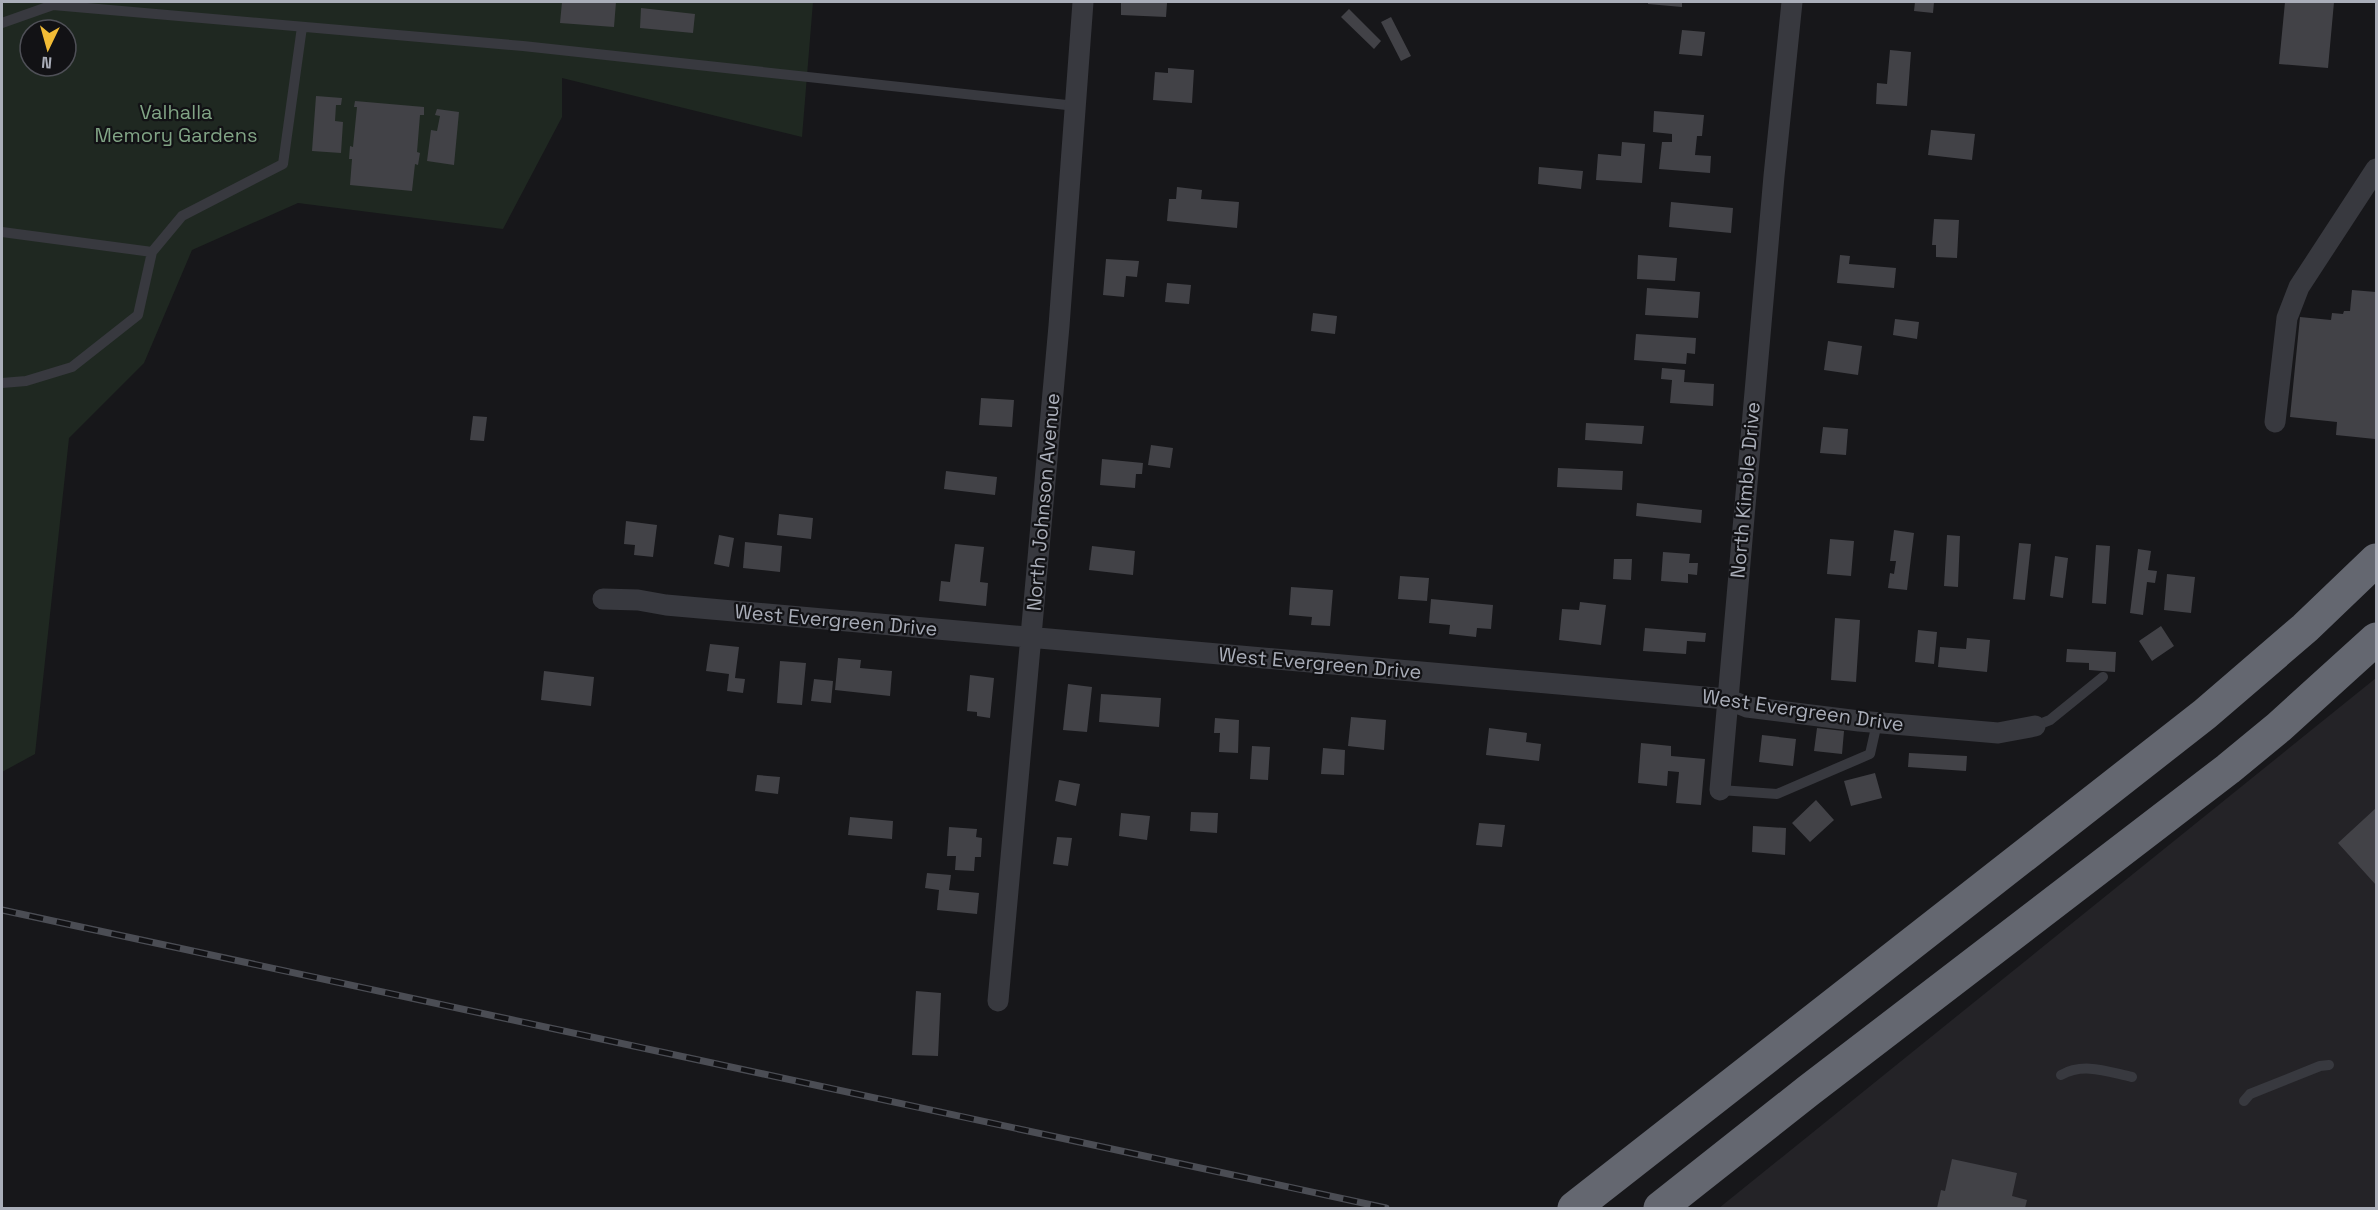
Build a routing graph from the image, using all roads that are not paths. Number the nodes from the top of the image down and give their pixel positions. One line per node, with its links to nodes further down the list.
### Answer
1 (1083, 2): 6 (street, North Johnson Avenue)
2 (1792, 2): 17 (street, North Kimble Drive)
3 (54, 3): 4 (lane); 5 (lane)
4 (2, 22)
5 (302, 27): 6 (lane); 9 (lane)
6 (1076, 106): 14 (street, North Johnson Avenue)
7 (2376, 169): 11 (street)
8 (2, 232): 9 (lane)
9 (152, 252): 10 (lane)
10 (2, 383)
11 (2275, 422)
12 (2376, 560): 26 (highway)
13 (603, 599): 14 (street, West Evergreen Drive)
14 (1030, 638): 17 (street, West Evergreen Drive); 21 (street, North Johnson Avenue)
15 (2376, 639): 27 (highway)
16 (2103, 677): 19 (lane)
17 (1727, 699): 18 (street, West Evergreen Drive); 20 (street, North Kimble Drive)
18 (1877, 723): 19 (street, West Evergreen Drive); 20 (lane, North Kimble Drive)
19 (2035, 726)
20 (1719, 790)
21 (998, 1001)
22 (2329, 1065): 25 (lane)
23 (2061, 1075): 24 (lane)
24 (2132, 1077)
25 (2244, 1101)
26 (1581, 1203)
27 (1660, 1209)

